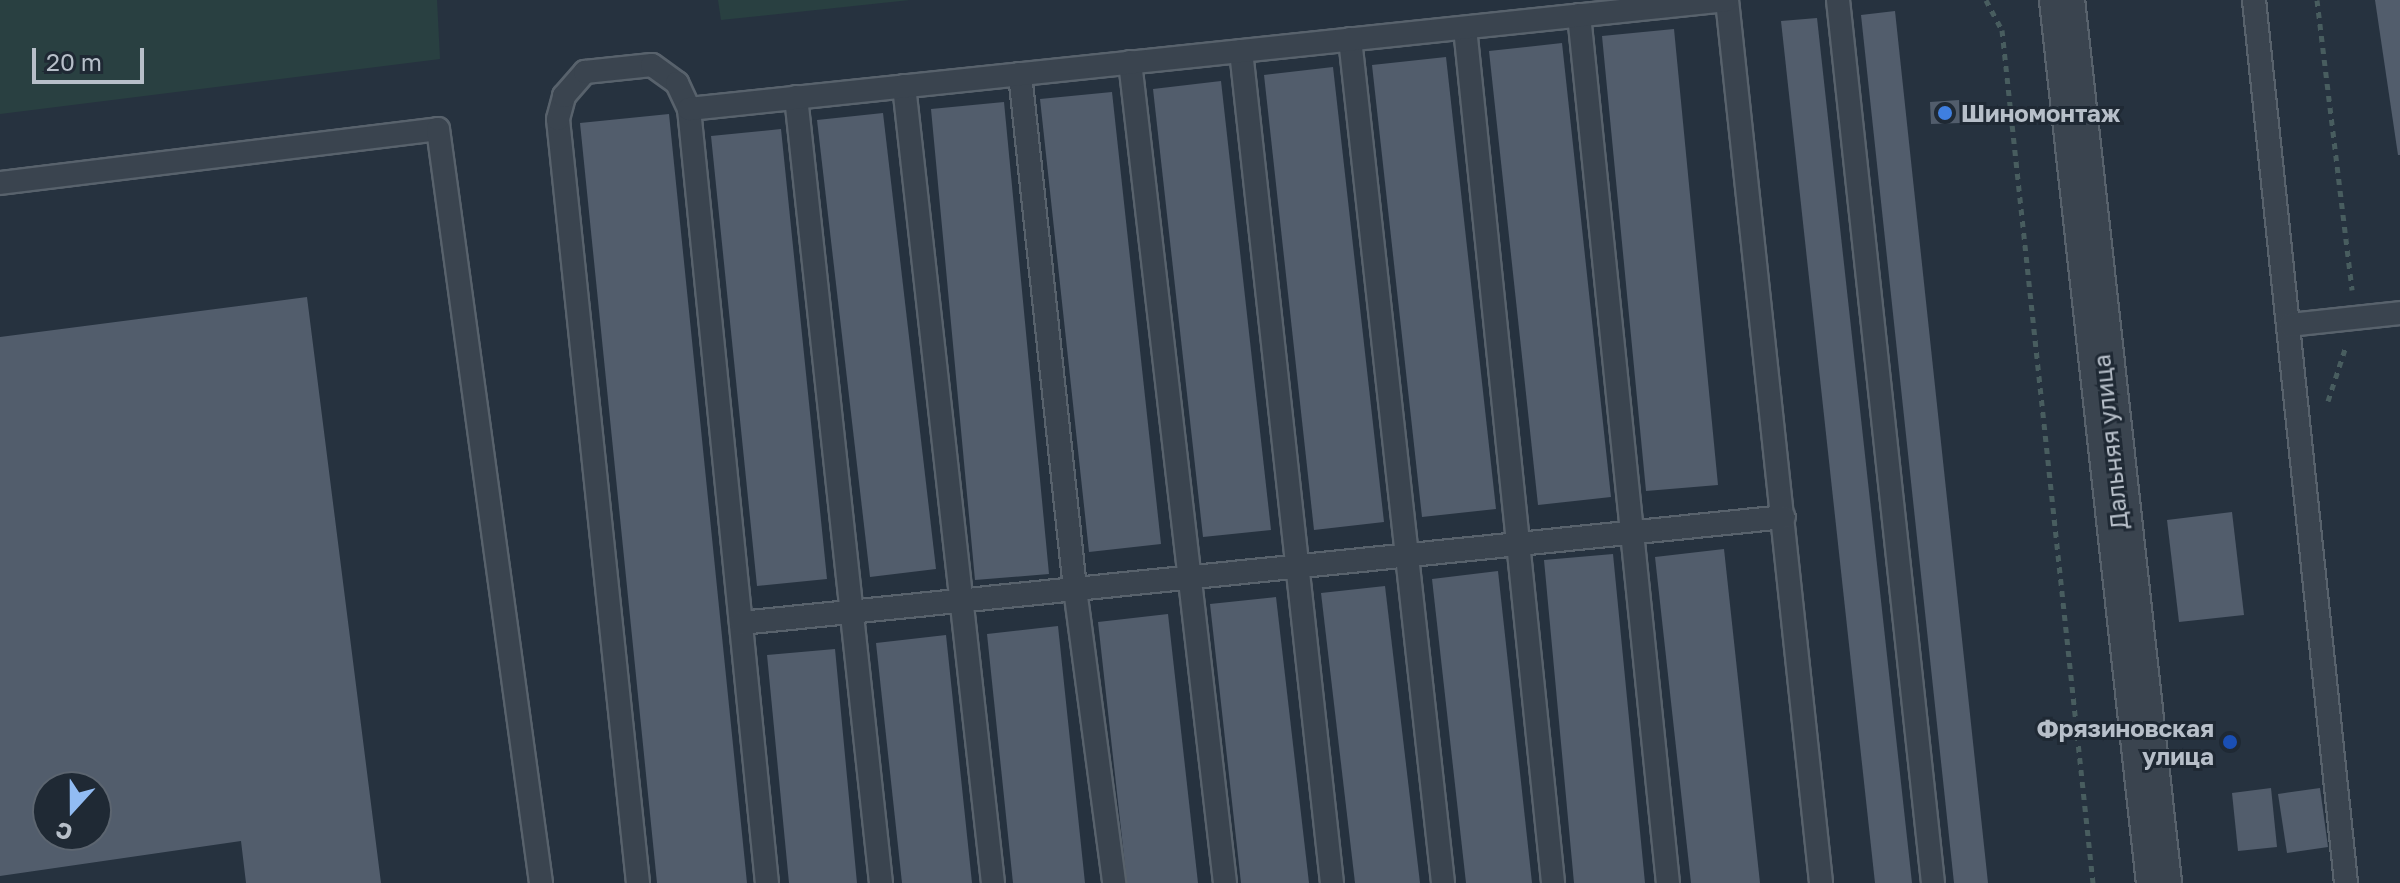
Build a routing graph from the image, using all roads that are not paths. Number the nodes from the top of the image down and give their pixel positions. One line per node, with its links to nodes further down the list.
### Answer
1 (1726, 0): 5 (lane); 17 (lane)
2 (1838, 0): 39 (lane)
3 (2062, 0): 40 (street, Дальняя улица)
4 (2254, 0): 16 (lane)
5 (1579, 15): 6 (lane); 18 (lane)
6 (1465, 28): 7 (lane); 19 (lane)
7 (1350, 39): 8 (lane); 20 (lane)
8 (1241, 51): 9 (lane); 21 (lane)
9 (1130, 62): 10 (lane); 22 (lane)
10 (1020, 74): 11 (lane); 23 (lane)
11 (904, 86): 12 (lane); 24 (lane)
12 (796, 97): 13 (lane); 25 (lane)
13 (689, 109): 26 (lane); 28 (lane)
14 (0, 183): 27 (lane)
15 (2400, 313): 16 (lane)
16 (2290, 325): 41 (lane)
17 (1784, 517): 18 (lane); 38 (lane)
18 (1632, 533): 19 (lane); 37 (lane)
19 (1519, 544): 20 (lane); 36 (lane)
20 (1407, 555): 21 (lane); 35 (lane)
21 (1295, 567): 22 (lane); 34 (lane)
22 (1186, 578): 23 (lane); 33 (lane)
23 (1075, 589): 24 (lane); 32 (lane)
24 (960, 601): 25 (lane); 31 (lane)
25 (852, 611): 26 (lane); 30 (lane)
26 (741, 623): 29 (lane)
27 (541, 883)
28 (638, 883)
29 (767, 883)
30 (881, 883)
31 (993, 883)
32 (1114, 883)
33 (1225, 883)
34 (1332, 883)
35 (1443, 883)
36 (1553, 883)
37 (1668, 883)
38 (1821, 883)
39 (1933, 883)
40 (2159, 883)
41 (2346, 883)

